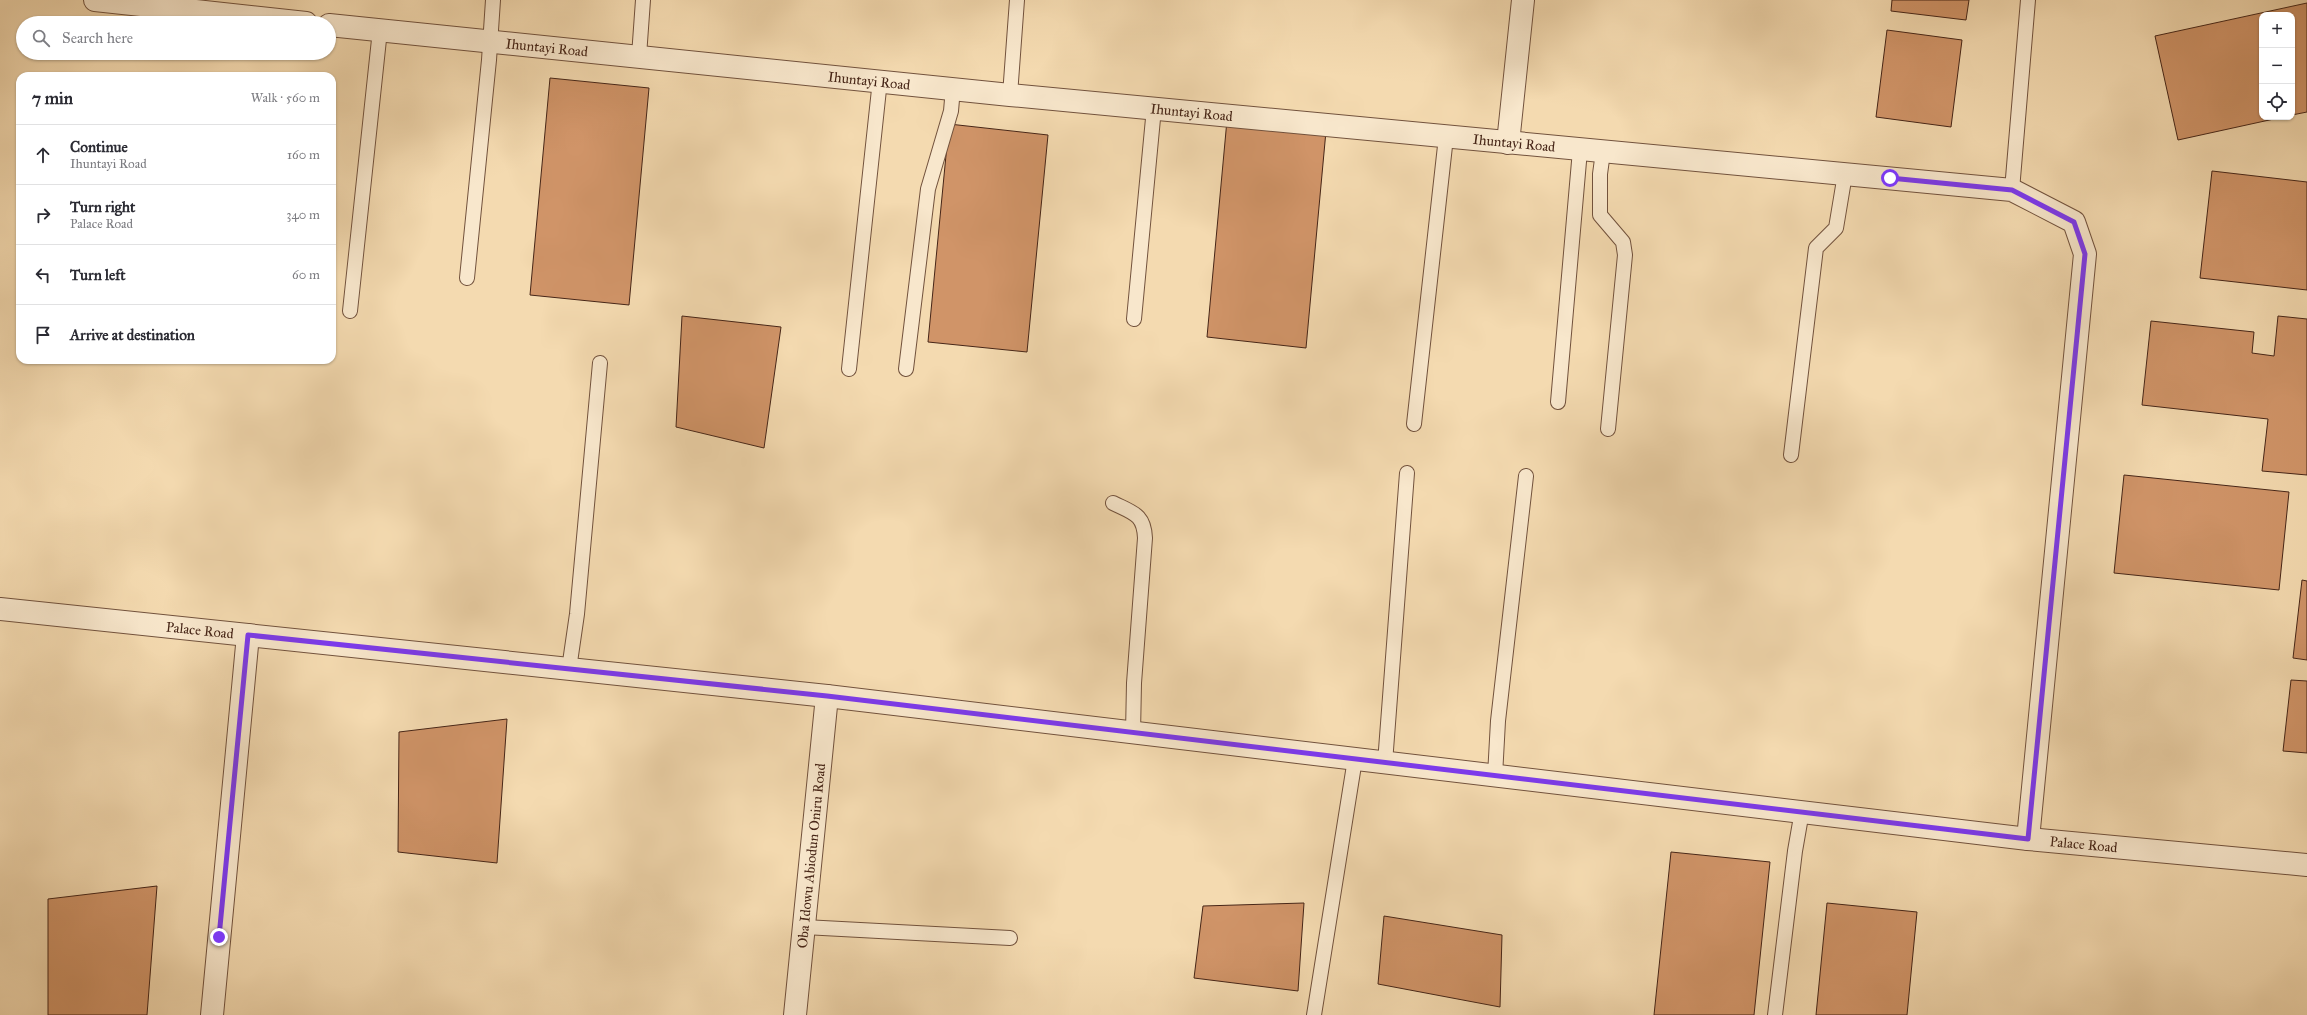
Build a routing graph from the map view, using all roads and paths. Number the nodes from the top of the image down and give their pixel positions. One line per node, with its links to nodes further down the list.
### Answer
1 (95, 0): 7 (street)
2 (493, 0): 11 (lane)
3 (643, 0): 12 (lane)
4 (1017, 0): 15 (lane)
5 (1523, 0): 18 (street)
6 (2028, 0): 22 (lane)
7 (206, 6): 8 (street)
8 (265, 16)
9 (336, 26): 10 (street, Ihuntayi Road)
10 (380, 30): 11 (street, Ihuntayi Road); 24 (lane)
11 (490, 41): 12 (street, Ihuntayi Road); 23 (lane)
12 (639, 56): 13 (street, Ihuntayi Road)
13 (880, 80): 14 (street, Ihuntayi Road); 27 (lane)
14 (953, 88): 15 (street, Ihuntayi Road); 28 (lane)
15 (1010, 95): 16 (street, Ihuntayi Road)
16 (1154, 108): 17 (street, Ihuntayi Road); 25 (lane)
17 (1446, 137): 18 (street, Ihuntayi Road); 30 (lane)
18 (1508, 143): 19 (street, Ihuntayi Road)
19 (1580, 150): 20 (street, Ihuntayi Road); 29 (lane)
20 (1603, 152): 21 (street, Ihuntayi Road); 31 (lane)
21 (1845, 174): 22 (street, Ihuntayi Road); 32 (lane)
22 (2012, 190): 45 (street, Ihuntayi Road)
23 (468, 278)
24 (350, 311)
25 (1134, 319)
26 (600, 364): 38 (lane)
27 (849, 369)
28 (906, 369)
29 (1558, 402)
30 (1414, 424)
31 (1608, 429)
32 (1792, 455)
33 (1407, 473): 42 (lane)
34 (1526, 476): 43 (lane)
35 (1114, 503): 40 (lane)
36 (0, 609): 37 (street, Palace Road)
37 (248, 635): 38 (street, Palace Road); 49 (street)
38 (569, 670): 39 (street, Palace Road)
39 (827, 696): 40 (street, Palace Road); 47 (street, Oba Idowu Abiodun Oniru Road)
40 (1133, 733): 41 (street, Palace Road)
41 (1355, 759): 42 (street, Palace Road); 51 (lane)
42 (1385, 763): 43 (street, Palace Road)
43 (1495, 776): 44 (street, Palace Road)
44 (1802, 811): 45 (street, Palace Road); 52 (lane)
45 (2028, 839): 46 (street, Palace Road)
46 (2307, 865)
47 (804, 927): 48 (lane); 50 (street, Oba Idowu Abiodun Oniru Road)
48 (1010, 938)
49 (212, 1015)
50 (795, 1015)
51 (1314, 1015)
52 (1775, 1015)

